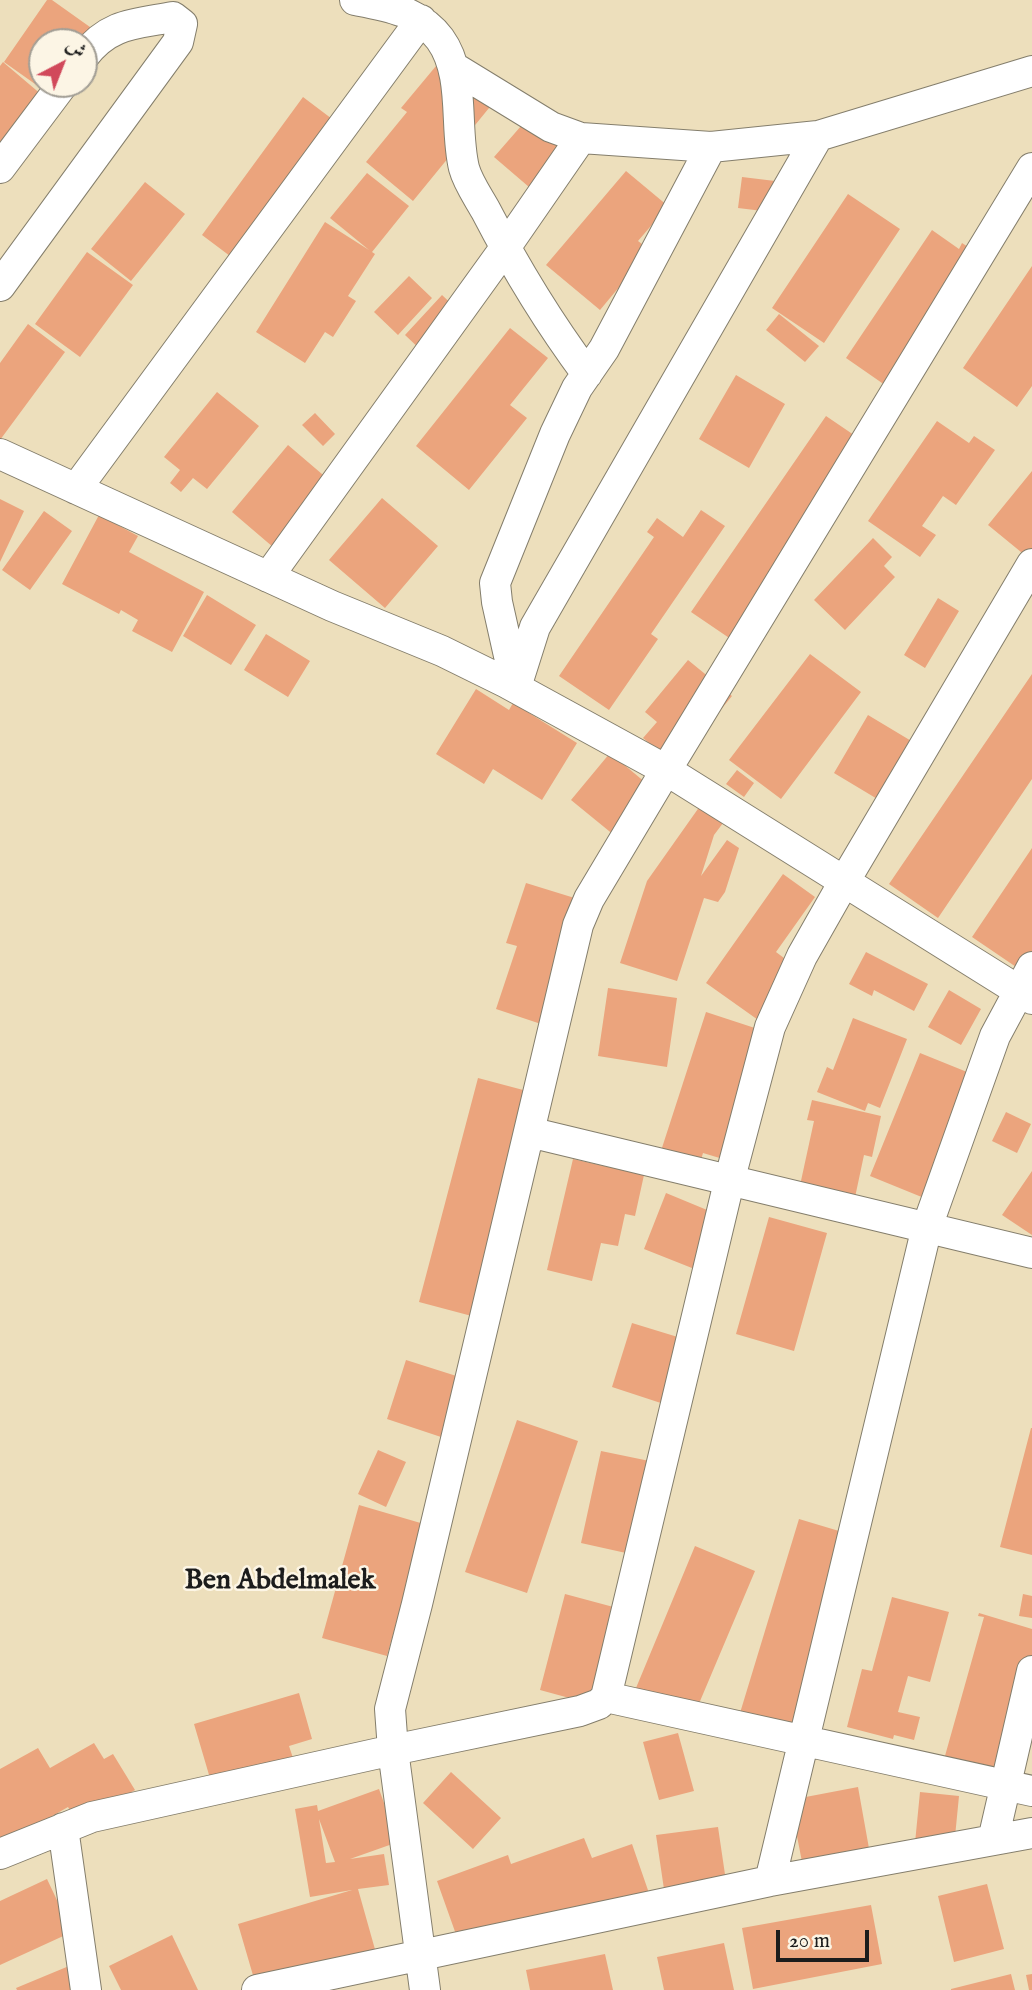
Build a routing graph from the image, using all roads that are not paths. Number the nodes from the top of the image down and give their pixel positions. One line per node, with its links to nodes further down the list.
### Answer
1 (355, 0): 2 (street)
2 (421, 20): 4 (street); 16 (street)
3 (98, 41): 13 (street)
4 (453, 67): 8 (street); 12 (street)
5 (1032, 71): 7 (street)
6 (52, 98): 10 (street)
7 (818, 136): 9 (street); 19 (street)
8 (581, 138): 9 (street); 12 (street)
9 (711, 147): 14 (street)
10 (0, 168)
11 (1032, 168): 20 (street)
12 (505, 248): 14 (street); 18 (street)
13 (0, 286)
14 (587, 374): 19 (street)
15 (0, 454): 16 (street)
16 (76, 489): 18 (street)
17 (1032, 564): 21 (street)
18 (268, 577): 19 (street)
19 (516, 687): 20 (street)
20 (666, 770): 21 (street); 23 (street)
21 (844, 882): 22 (street); 24 (street)
22 (1027, 986): 25 (street)
23 (529, 1132): 24 (street); 30 (street)
24 (730, 1178): 25 (street); 28 (street)
25 (927, 1227): 26 (street); 29 (street)
26 (1032, 1253)
27 (1032, 1671): 31 (street)
28 (606, 1697): 29 (street); 30 (street)
29 (805, 1740): 31 (street); 36 (street)
30 (393, 1750): 32 (street); 37 (street)
31 (1019, 1788): 34 (street)
32 (63, 1828): 35 (street); 38 (street)
33 (1032, 1833): 34 (street)
34 (993, 1840): 36 (street)
35 (0, 1854)
36 (770, 1881): 37 (street)
37 (420, 1954): 39 (street); 40 (street)
38 (86, 1990)
39 (257, 1990)
40 (425, 1990)

